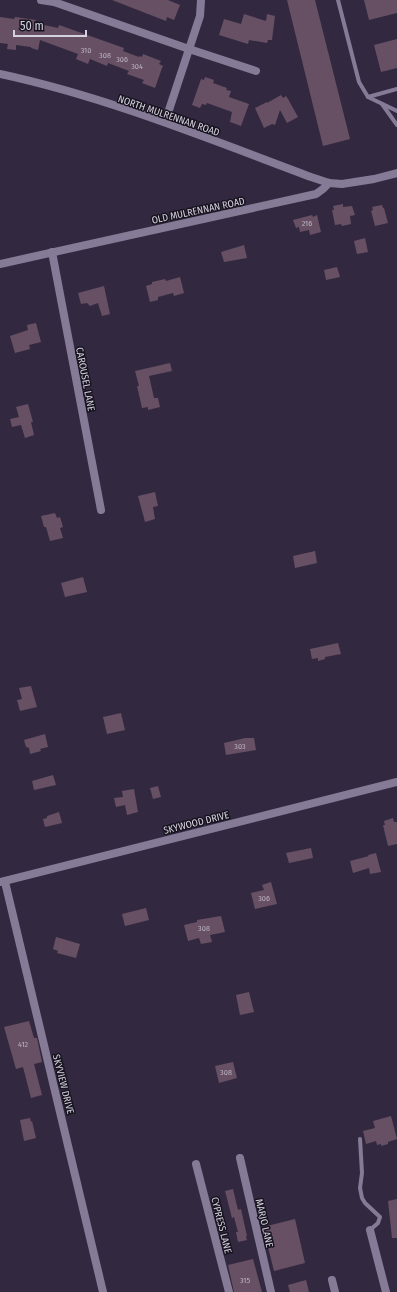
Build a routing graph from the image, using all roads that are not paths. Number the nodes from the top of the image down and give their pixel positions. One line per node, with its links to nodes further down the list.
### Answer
1 (41, 0): 4 (street)
2 (201, 0): 5 (street)
3 (338, 0): 9 (lane)
4 (54, 1): 5 (street)
5 (189, 49): 6 (street); 12 (street)
6 (256, 71)
7 (0, 74): 12 (street, NORTH MULRENNAN ROAD)
8 (397, 89): 9 (lane)
9 (368, 97): 10 (lane)
10 (382, 104): 11 (lane); 13 (lane)
11 (397, 111)
12 (165, 122): 15 (street, NORTH MULRENNAN ROAD)
13 (397, 125)
14 (397, 173): 15 (street)
15 (329, 183): 16 (street, OLD MULRENNAN ROAD)
16 (52, 252): 17 (street, OLD MULRENNAN ROAD); 18 (street, CAROUSEL LANE)
17 (0, 264)
18 (102, 510)
19 (397, 782): 20 (street, SKYWOOD DRIVE)
20 (2, 882): 26 (street, SKYVIEW DRIVE)
21 (360, 1139): 24 (lane)
22 (240, 1158): 28 (street, MARJO LANE)
23 (196, 1164): 27 (street, CYPRESS LANE)
24 (370, 1230): 30 (street)
25 (332, 1280): 29 (street)
26 (103, 1292)
27 (229, 1292)
28 (271, 1292)
29 (335, 1292)
30 (386, 1292)

